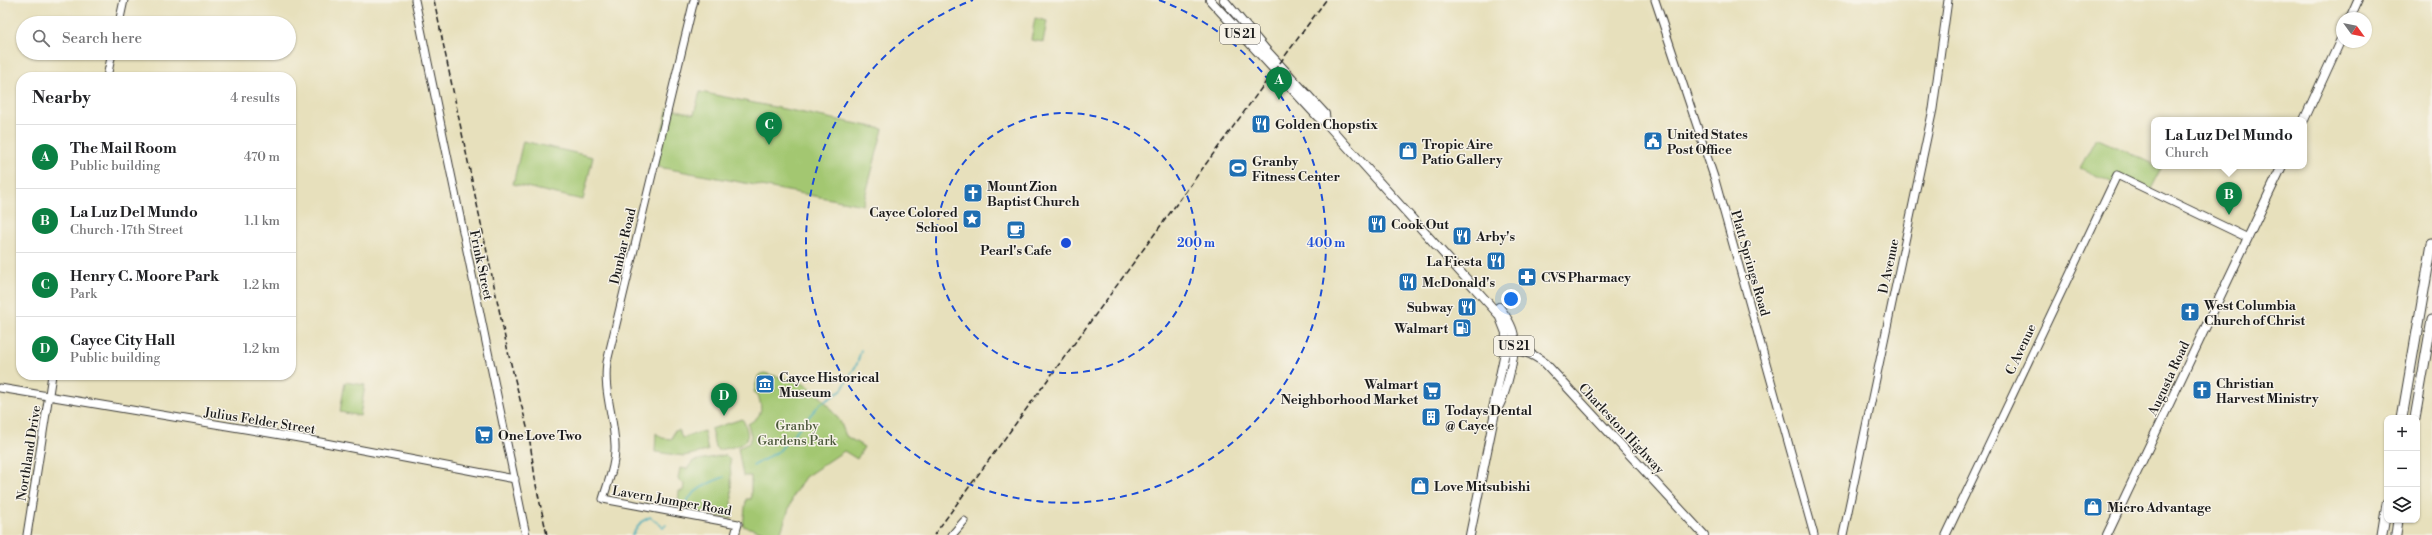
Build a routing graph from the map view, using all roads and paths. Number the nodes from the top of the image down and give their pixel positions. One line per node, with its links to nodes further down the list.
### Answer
1 (124, 0): 10 (street)
2 (415, 0): 27 (street, Frink Street)
3 (694, 0): 28 (street, Dunbar Road)
4 (1210, 0): 15 (main road, US 21)
5 (1224, 0): 15 (main road, US 21)
6 (1655, 0): 39 (street, Platt Springs Road)
7 (1948, 0): 40 (street, D Avenue)
8 (2358, 0): 9 (main road)
9 (2353, 12)
10 (121, 16)
11 (2337, 48): 14 (main road)
12 (111, 60): 13 (street)
13 (108, 72)
14 (2305, 117)
15 (1326, 123): 20 (main road, US 21)
16 (2281, 169): 17 (main road, Augusta Road)
17 (2248, 238): 41 (street, C Avenue); 42 (main road, Augusta Road)
18 (2432, 244): 25 (highway)
19 (2432, 320): 26 (highway)
20 (1510, 353): 24 (main road, US 21); 24 (main road, US 21); 38 (main road, Charleston Highway)
21 (51, 380): 23 (street, Northland Drive)
22 (0, 388): 23 (street, Julius Felder Street)
23 (49, 396): 27 (street, Julius Felder Street); 34 (street, Northland Drive)
24 (1495, 412): 37 (main road, US 21)
25 (2403, 415)
26 (2416, 415)
27 (515, 479): 33 (street, Frink Street)
28 (603, 499): 35 (street, Lavern Jumper Road)
29 (964, 520): 36 (street)
30 (2384, 523): 43 (highway)
31 (2392, 523): 44 (highway)
32 (2398, 523): 45 (highway)
33 (526, 532)
34 (27, 535)
35 (735, 535)
36 (952, 535)
37 (1470, 535)
38 (1704, 535)
39 (1814, 535)
40 (1843, 535)
41 (1946, 535)
42 (2107, 535)
43 (2382, 535)
44 (2392, 535)
45 (2396, 535)

